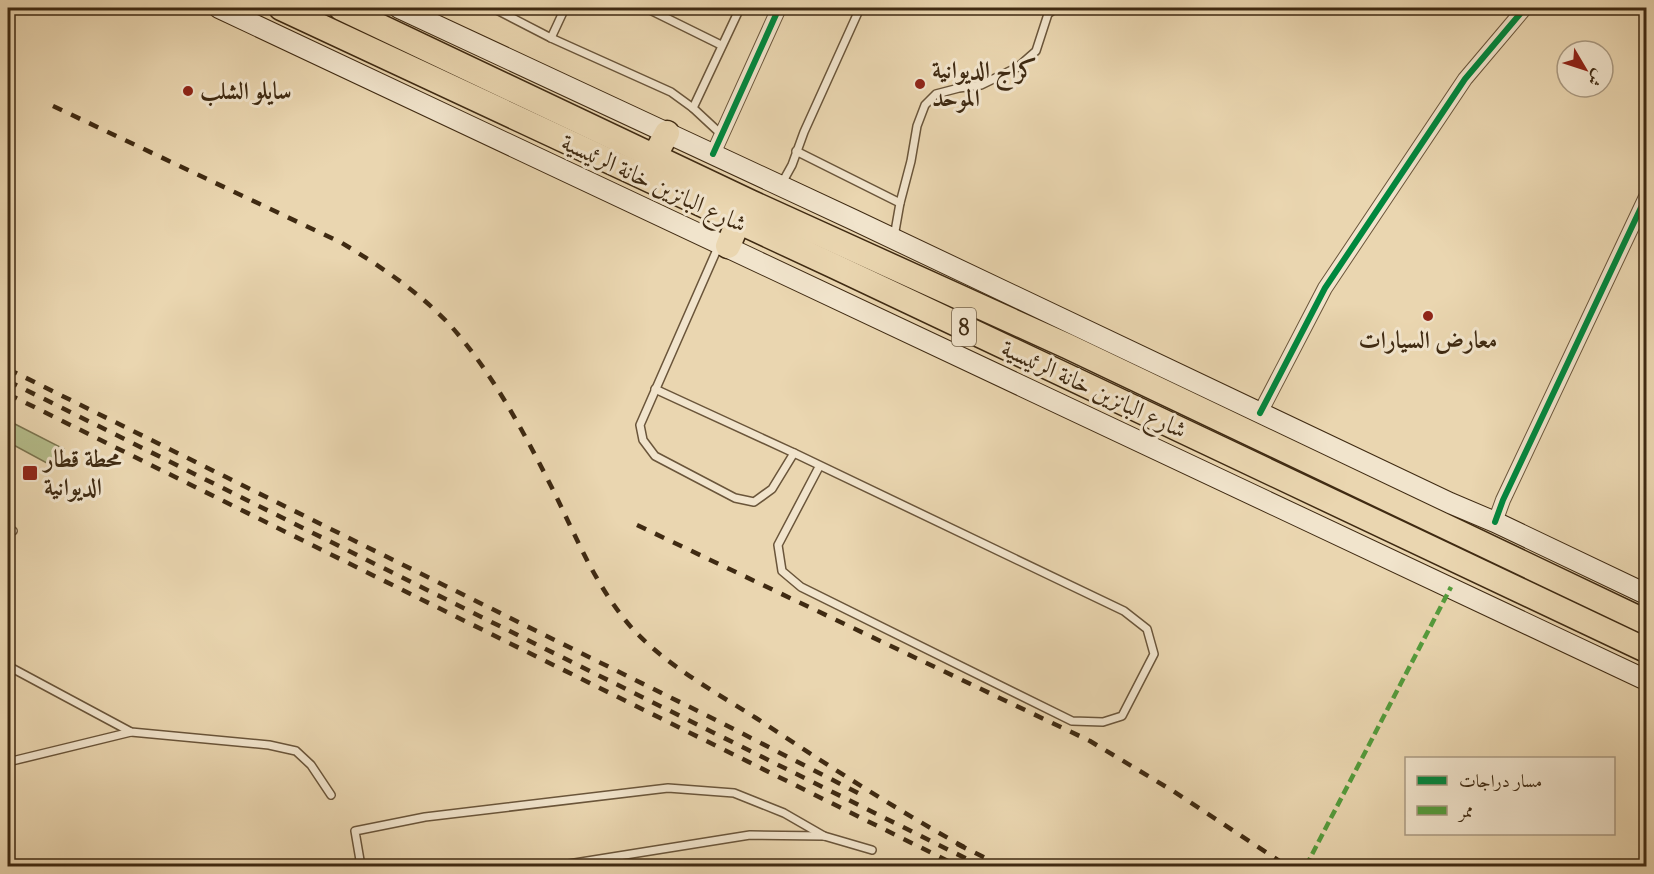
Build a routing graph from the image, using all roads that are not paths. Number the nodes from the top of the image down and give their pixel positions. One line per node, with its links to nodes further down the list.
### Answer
1 (219, 8): 26 (main road)
2 (280, 8): 24 (highway, شارع البانزين خانة الرئيسية / 8)
3 (341, 8): 20 (highway, شارع البانزين خانة الرئيسية / 8)
4 (493, 8): 13 (lane)
5 (565, 8): 13 (lane)
6 (646, 8): 14 (lane)
7 (740, 8): 14 (lane)
8 (779, 8): 17 (street)
9 (860, 8): 18 (lane)
10 (1056, 8): 23 (lane)
11 (1525, 8): 29 (street)
12 (408, 10): 16 (main road)
13 (551, 38): 15 (lane)
14 (721, 45): 15 (lane)
15 (693, 108): 17 (lane)
16 (668, 133): 19 (main road); 20 (highway)
17 (722, 135): 19 (street)
18 (796, 151): 21 (lane); 23 (lane)
19 (713, 154): 21 (main road)
20 (654, 157): 27 (highway, شارع البانزين خانة الرئيسية / 8)
21 (781, 186): 25 (main road)
22 (1647, 197): 32 (street)
23 (900, 203): 25 (lane)
24 (738, 222): 26 (highway); 35 (highway, شارع البانزين خانة الرئيسية / 8)
25 (894, 240): 27 (main road)
26 (724, 244): 28 (lane); 37 (main road)
27 (1072, 336): 29 (main road); 34 (highway, شارع البانزين خانة الرئيسية / 8)
28 (655, 389): 30 (lane); 30 (lane)
29 (1260, 413): 32 (main road)
30 (794, 453): 31 (lane)
31 (819, 467): 31 (lane)
32 (1495, 522): 33 (main road)
33 (1647, 594)
34 (1647, 622)
35 (1647, 650)
36 (8, 666): 38 (lane)
37 (1647, 680)
38 (131, 732): 39 (lane); 40 (lane)
39 (8, 762)
40 (331, 795)
41 (824, 836): 42 (lane); 43 (lane); 44 (lane)
42 (872, 850)
43 (360, 867)
44 (556, 867)

